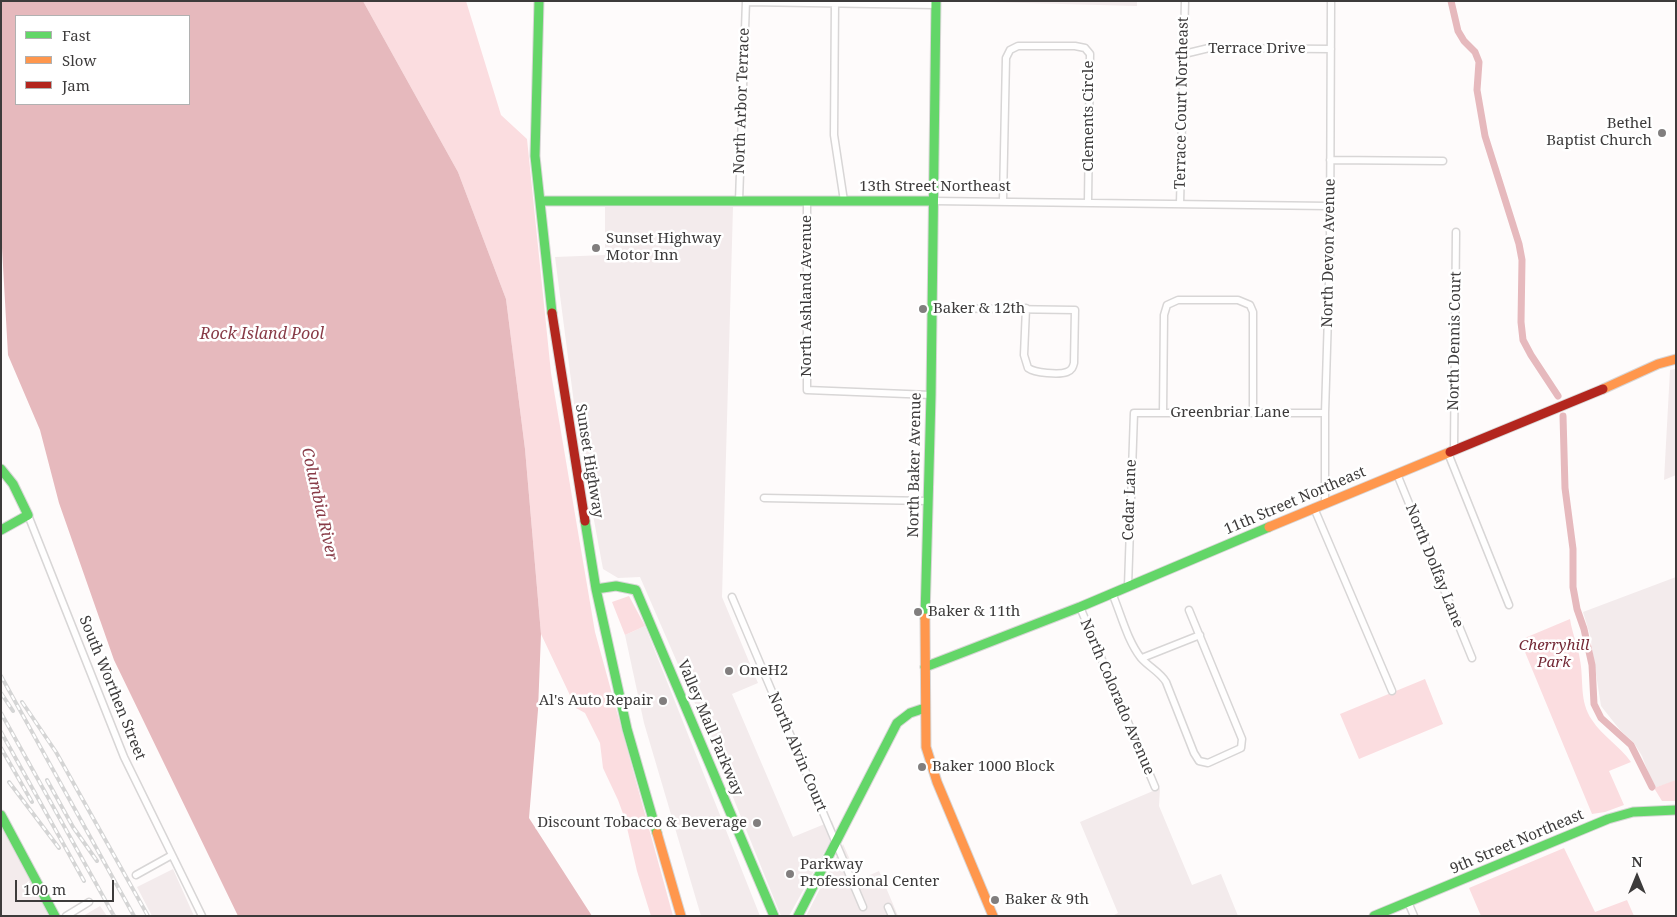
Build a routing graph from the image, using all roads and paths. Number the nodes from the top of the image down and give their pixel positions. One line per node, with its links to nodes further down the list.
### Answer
1 (539, 1): 14 (main road, Sunset Highway)
2 (1185, 1): 8 (street, Terrace Court Northeast)
3 (1331, 1): 7 (street, North Devon Avenue)
4 (746, 2): 5 (street); 15 (street, North Arbor Terrace)
5 (835, 3): 6 (street); 11 (street)
6 (936, 3): 12 (main road, North Baker Avenue)
7 (1331, 50): 8 (street, Terrace Drive); 9 (street, North Devon Avenue)
8 (1184, 54): 18 (street, Terrace Court Northeast)
9 (1330, 160): 10 (street); 19 (street, North Devon Avenue)
10 (1443, 161)
11 (844, 200): 12 (main road, 13th Street Northeast); 16 (main road, 13th Street Northeast)
12 (933, 200): 13 (street, 13th Street Northeast); 21 (main road, North Baker Avenue)
13 (1003, 200): 17 (street, 13th Street Northeast); 17 (street, Clements Circle)
14 (540, 201): 15 (main road, 13th Street Northeast); 39 (main road, Sunset Highway)
15 (739, 201): 16 (main road, 13th Street Northeast)
16 (807, 201): 24 (street, North Ashland Avenue)
17 (1088, 202): 18 (street, 13th Street Northeast)
18 (1180, 204): 19 (street, 13th Street Northeast)
19 (1330, 206): 28 (street, North Devon Avenue)
20 (1456, 232): 29 (street, North Dennis Court)
21 (931, 308): 22 (street); 24 (main road, North Baker Avenue)
22 (1026, 308): 22 (street)
23 (1676, 359): 29 (main road, 11th Street Northeast)
24 (931, 394): 33 (main road, North Baker Avenue)
25 (1134, 413): 26 (street, Greenbriar Lane); 38 (street, Cedar Lane)
26 (1163, 413): 27 (street, Greenbriar Lane); 27 (street)
27 (1254, 413): 28 (street, Greenbriar Lane)
28 (1325, 413): 34 (street, North Devon Avenue)
29 (1451, 451): 31 (main road, 11th Street Northeast); 42 (street, North Dennis Court)
30 (1, 470): 36 (main road, South Worthen Street)
31 (1396, 474): 34 (main road, 11th Street Northeast); 47 (street, North Dolfay Lane)
32 (764, 498): 33 (street)
33 (928, 501): 48 (main road, North Baker Avenue)
34 (1325, 504): 35 (main road, 11th Street Northeast)
35 (1314, 508): 38 (main road, 11th Street Northeast); 49 (street)
36 (28, 515): 37 (main road); 55 (street, South Worthen Street)
37 (1, 530)
38 (1128, 586): 40 (main road, 11th Street Northeast)
39 (596, 589): 64 (main road, Sunset Highway); 65 (main road, Valley Mall Parkway)
40 (1112, 593): 43 (main road, 11th Street Northeast); 46 (street)
41 (732, 597): 54 (street, North Alvin Court)
42 (1509, 605)
43 (1080, 607): 48 (main road, 11th Street Northeast); 51 (street, North Colorado Avenue)
44 (1189, 610): 45 (street)
45 (1200, 635): 46 (street); 46 (street)
46 (1142, 658)
47 (1472, 658)
48 (925, 667): 50 (main road, North Baker Avenue)
49 (1392, 691)
50 (925, 708): 54 (main road); 68 (main road, North Baker Avenue)
51 (1155, 787)
52 (1675, 810): 58 (main road, 9th Street Northeast)
53 (1, 815): 61 (main road)
54 (836, 844): 59 (street, North Alvin Court); 66 (main road)
55 (172, 855): 56 (street); 63 (street, South Worthen Street)
56 (136, 875)
57 (89, 902): 62 (street)
58 (1408, 902): 69 (main road, 9th Street Northeast); 70 (street)
59 (862, 907)
60 (888, 907): 67 (street)
61 (55, 916)
62 (66, 916)
63 (202, 916)
64 (681, 916)
65 (774, 916)
66 (798, 916)
67 (892, 916)
68 (993, 916)
69 (1374, 916)
70 (1414, 916)

